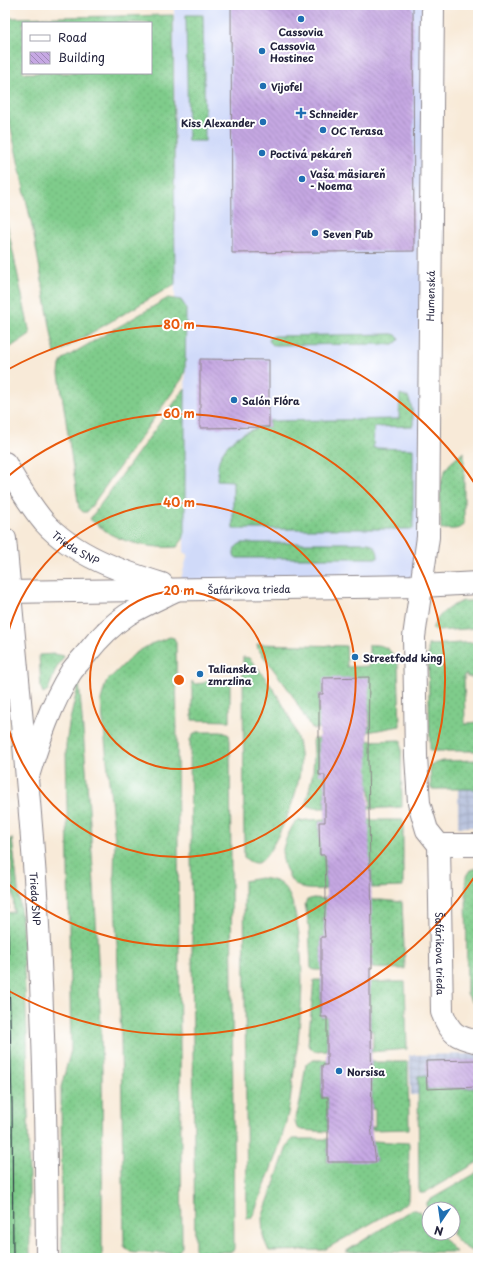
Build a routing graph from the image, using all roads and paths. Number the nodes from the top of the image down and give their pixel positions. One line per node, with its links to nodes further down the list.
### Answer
1 (433, 5): 5 (street, Humenská)
2 (5, 463): 6 (street, Trieda SNP)
3 (5, 539): 7 (street, Trieda SNP)
4 (478, 583): 5 (street, Šafárikova trieda)
5 (421, 586): 6 (street, Šafárikova trieda); 10 (street)
6 (178, 589): 7 (street, Šafárikova trieda); 8 (street)
7 (7, 592): 8 (street, Trieda SNP)
8 (28, 776): 12 (street, Trieda SNP)
9 (478, 845): 10 (street)
10 (439, 846): 11 (street, Šafárikova trieda)
11 (478, 1042)
12 (48, 1258)

